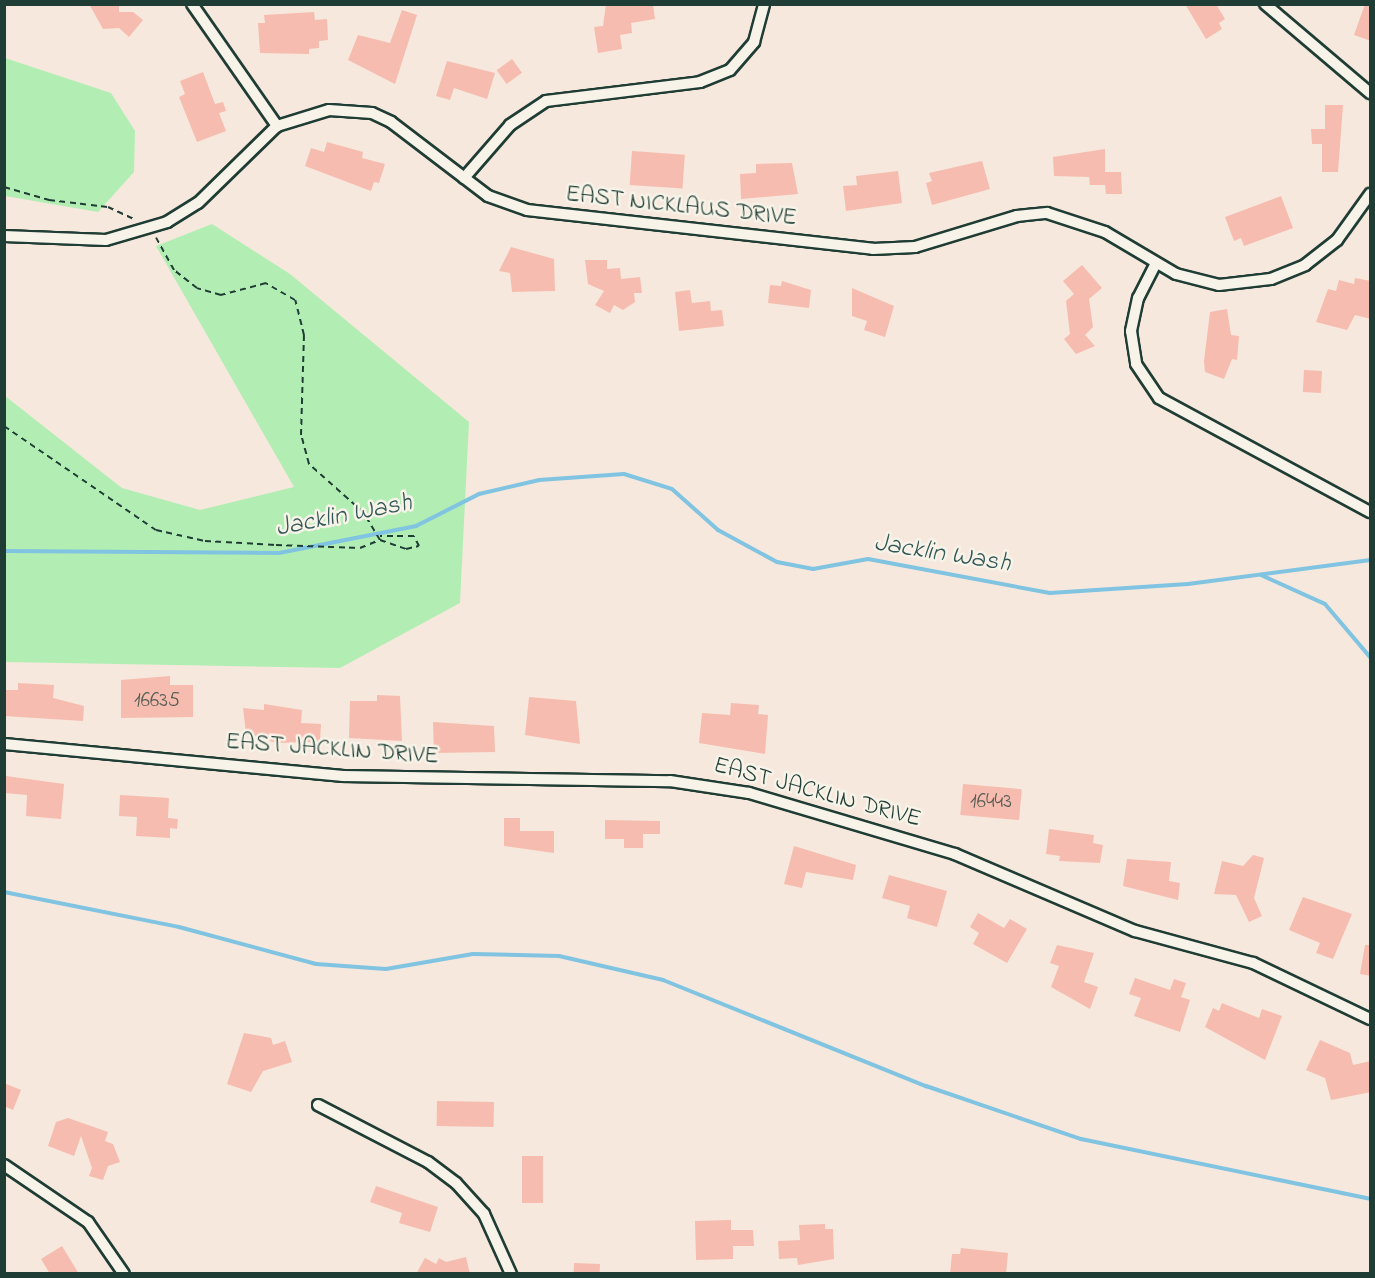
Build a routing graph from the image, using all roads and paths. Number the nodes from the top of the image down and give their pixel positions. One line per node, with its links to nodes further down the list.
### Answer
1 (192, 4): 5 (street)
2 (764, 4): 6 (street)
3 (1265, 4): 4 (street)
4 (1371, 93)
5 (277, 126): 6 (street, EAST NICKLAUS DRIVE); 9 (street, EAST NICKLAUS DRIVE)
6 (464, 178): 11 (street, EAST NICKLAUS DRIVE)
7 (4, 187): 9 (path)
8 (1371, 194): 11 (street, EAST NICKLAUS DRIVE)
9 (148, 229): 10 (street, EAST NICKLAUS DRIVE); 14 (path)
10 (4, 236)
11 (1155, 265): 13 (street)
12 (4, 426): 14 (path)
13 (1371, 512)
14 (380, 538): 14 (path)
15 (4, 744): 16 (street, EAST JACKLIN DRIVE)
16 (1371, 1019)
17 (318, 1105): 20 (street)
18 (4, 1165): 19 (street)
19 (124, 1274)
20 (511, 1274)

